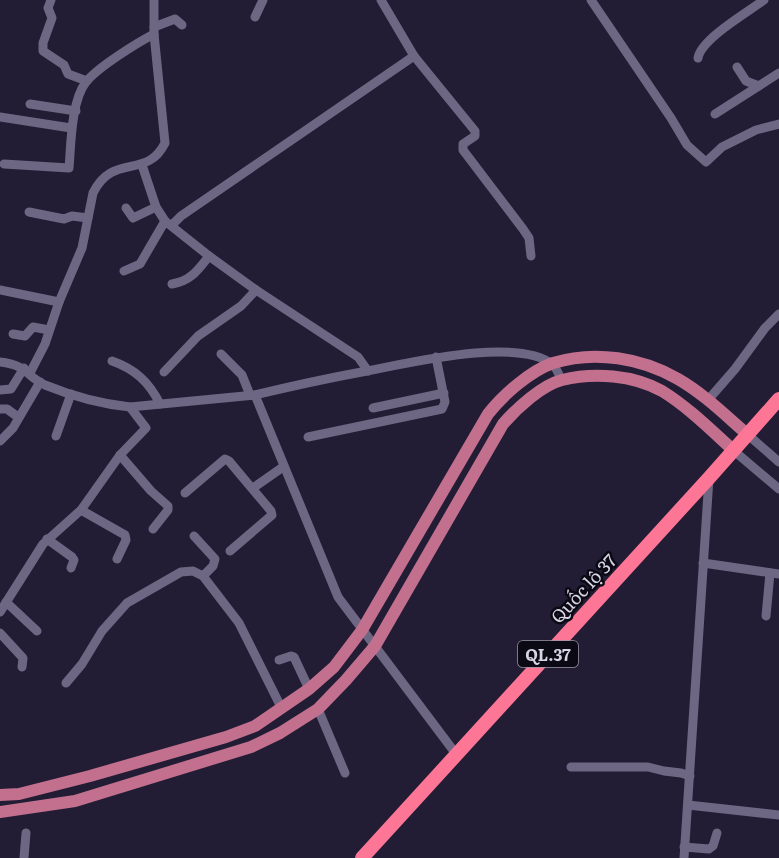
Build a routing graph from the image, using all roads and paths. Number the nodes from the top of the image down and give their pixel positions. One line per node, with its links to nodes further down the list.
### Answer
1 (51, 0): 14 (street)
2 (154, 0): 9 (street)
3 (263, 0): 7 (street)
4 (381, 0): 10 (street)
5 (591, 0): 20 (street)
6 (764, 0): 11 (street)
7 (255, 17)
8 (182, 25): 9 (street)
9 (154, 31): 14 (street); 23 (street)
10 (414, 56): 28 (street); 30 (street)
11 (698, 58)
12 (737, 68): 15 (street)
13 (779, 73): 15 (street)
14 (87, 81): 17 (street)
15 (759, 86): 18 (street)
16 (30, 104): 17 (street)
17 (76, 111): 21 (street)
18 (715, 114)
19 (0, 117): 21 (street)
20 (779, 124)
21 (71, 128): 22 (street)
22 (4, 164)
23 (142, 165): 25 (street); 27 (street)
24 (126, 207): 25 (street)
25 (156, 207): 28 (street)
26 (29, 212): 27 (street)
27 (88, 218): 35 (street)
28 (169, 223): 29 (street); 31 (street)
29 (209, 256): 32 (street); 34 (street)
30 (531, 256)
31 (124, 271)
32 (172, 284)
33 (0, 290): 35 (street)
34 (256, 290): 44 (street); 45 (street)
35 (59, 302): 37 (street)
36 (779, 314): 53 (street)
37 (49, 330): 38 (street); 43 (street)
38 (13, 334)
39 (221, 354): 51 (street)
40 (436, 357): 44 (street); 46 (street); 49 (street)
41 (0, 362): 43 (street)
42 (112, 362): 54 (street)
43 (27, 371): 47 (street); 48 (street)
44 (368, 371): 51 (street)
45 (164, 372)
46 (557, 373): 53 (main road); 63 (main road); 84 (main road); 87 (main road)
47 (40, 382): 50 (street); 58 (street)
48 (0, 390)
49 (444, 393): 56 (street); 61 (street)
50 (71, 394): 55 (street); 59 (street)
51 (252, 395): 54 (street); 66 (street)
52 (779, 399): 60 (highway, QL.37)
53 (708, 400): 60 (main road)
54 (160, 404): 55 (street)
55 (130, 407): 64 (street)
56 (373, 408)
57 (0, 409): 58 (street)
58 (18, 417): 62 (street)
59 (56, 436)
60 (746, 436): 63 (highway, QL.37); 65 (street)
61 (308, 437)
62 (0, 441)
63 (734, 450): 67 (highway, Quốc lộ 37 / QL.37); 69 (street)
64 (120, 455): 71 (street); 72 (street)
65 (779, 462)
66 (283, 467): 68 (street); 84 (street)
67 (709, 478): 77 (street); 94 (highway, Quốc lộ 37 / QL.37)
68 (253, 488): 70 (street); 75 (street)
69 (779, 489)
70 (185, 493)
71 (81, 510): 74 (street); 76 (street)
72 (153, 529)
73 (194, 536): 80 (street)
74 (47, 539): 78 (street); 81 (street)
75 (230, 551)
76 (117, 559)
77 (703, 563): 79 (street); 97 (street)
78 (71, 567)
79 (774, 573): 83 (street)
80 (203, 576): 90 (street); 92 (street)
81 (6, 602): 82 (street); 85 (street)
82 (0, 612)
83 (766, 616)
84 (362, 630): 87 (street); 91 (main road)
85 (37, 632)
86 (0, 633): 89 (street)
87 (375, 646): 93 (main road); 94 (street)
88 (279, 660): 91 (street)
89 (22, 667)
90 (66, 683)
91 (309, 689): 92 (main road)
92 (282, 709): 98 (main road)
93 (318, 709): 96 (street); 100 (main road)
94 (456, 754): 106 (highway, Quốc lộ 37 / QL.37)
95 (571, 767): 97 (street)
96 (345, 773)
97 (690, 776): 99 (street)
98 (0, 795)
99 (688, 805): 101 (street); 104 (street)
100 (0, 812)
101 (779, 815)
102 (26, 833): 105 (street)
103 (717, 833): 104 (street)
104 (684, 847): 107 (street)
105 (24, 858)
106 (362, 858)
107 (684, 858)

